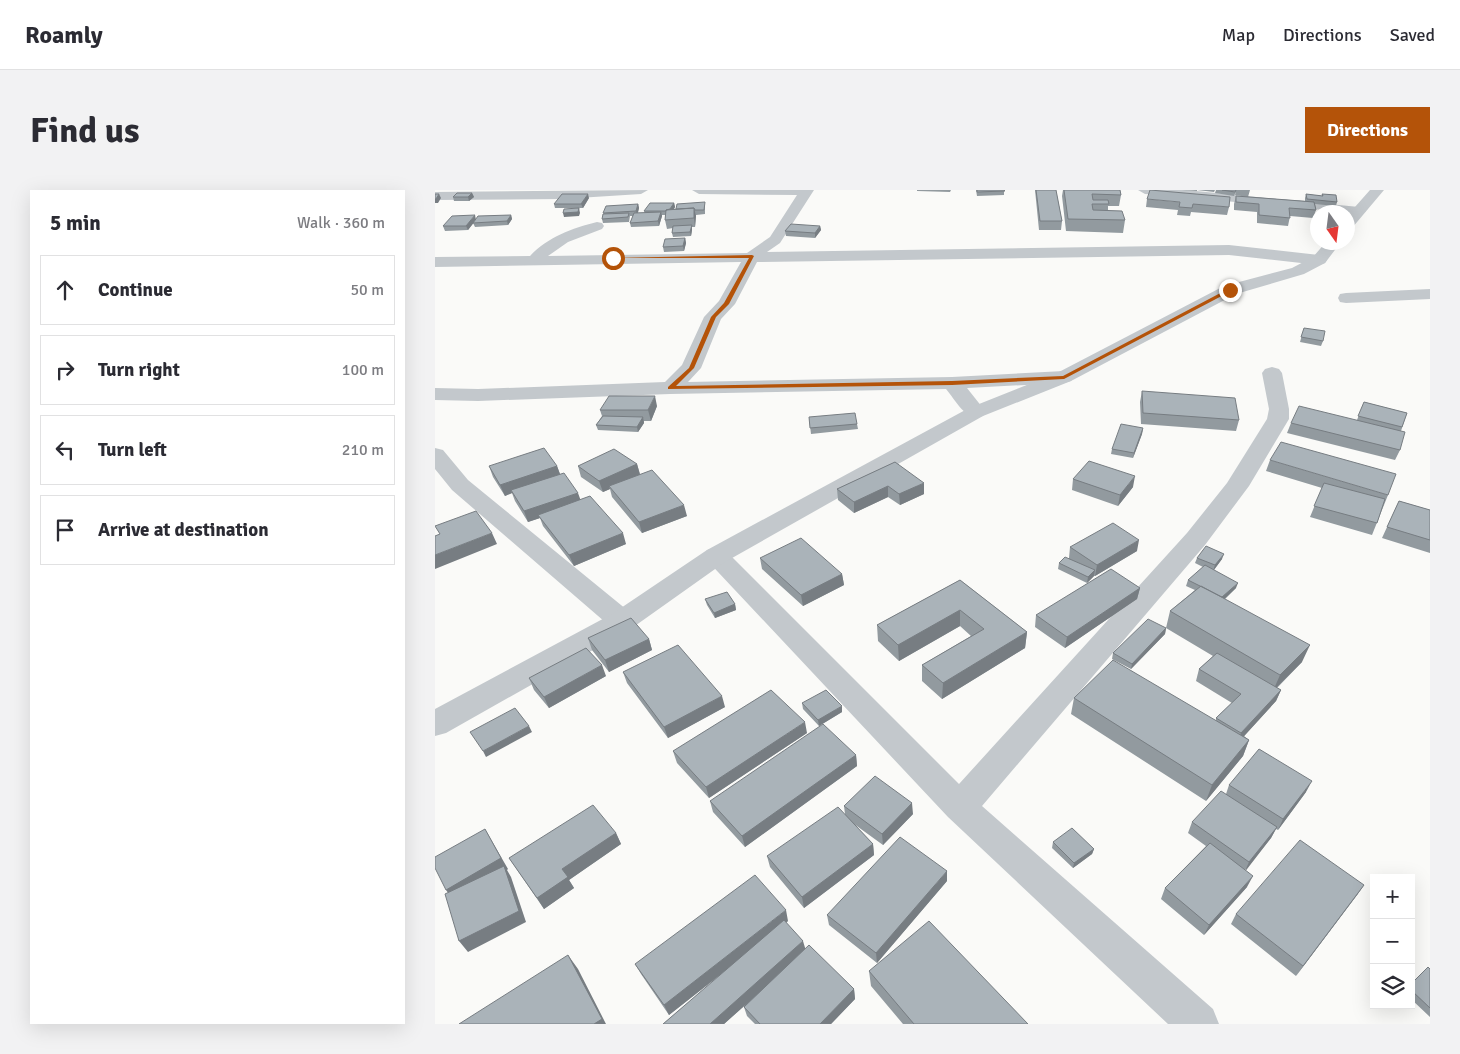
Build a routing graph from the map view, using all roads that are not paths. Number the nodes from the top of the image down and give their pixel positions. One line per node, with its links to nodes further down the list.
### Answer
1 (641, 190): 6 (street)
2 (699, 190): 5 (street)
3 (1145, 190): 7 (street)
4 (1377, 190): 7 (street)
5 (807, 191): 11 (street)
6 (435, 196)
7 (1359, 211): 8 (street)
8 (1355, 216)
9 (597, 226): 12 (street)
10 (1327, 250): 13 (street)
11 (752, 256): 12 (street); 13 (street); 20 (street)
12 (535, 260): 14 (street)
13 (1319, 260): 18 (street)
14 (435, 262)
15 (1430, 294): 16 (street)
16 (1346, 298)
17 (1272, 373): 27 (street)
18 (1064, 377): 19 (street); 22 (street)
19 (952, 383): 20 (street); 22 (street)
20 (670, 388): 21 (street)
21 (435, 395)
22 (976, 412): 24 (street)
23 (435, 454): 25 (street)
24 (716, 556): 25 (street); 27 (street)
25 (623, 621): 26 (street)
26 (435, 724)
27 (960, 808): 28 (street)
28 (1198, 1024)

